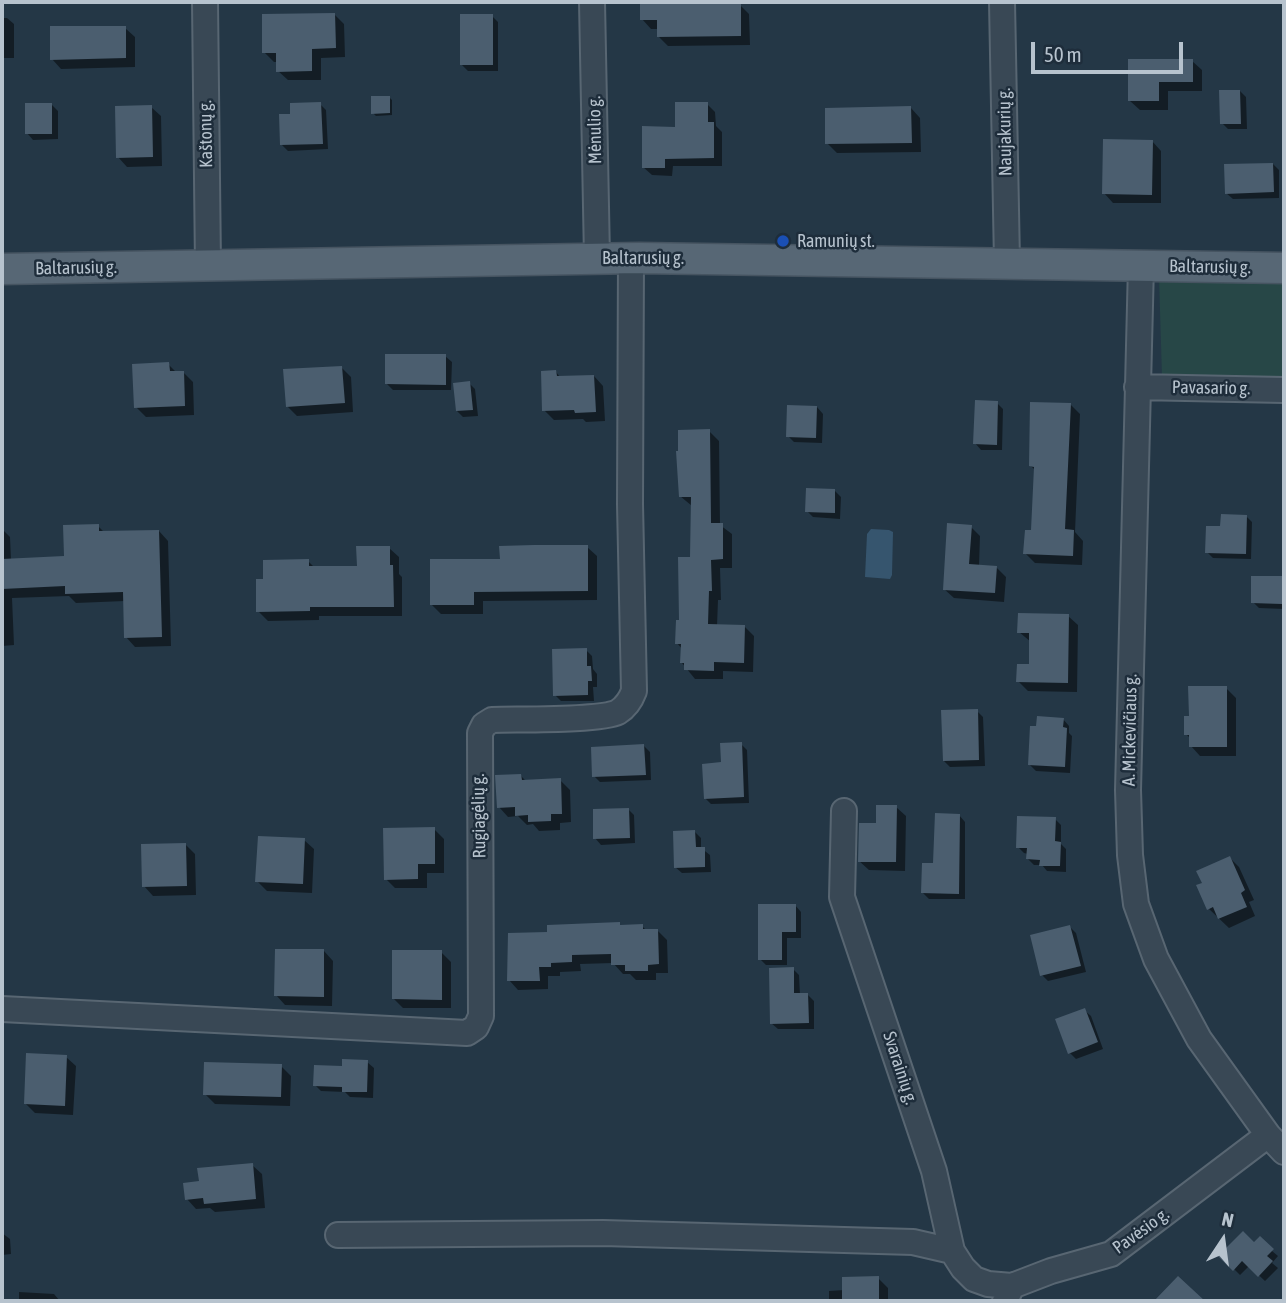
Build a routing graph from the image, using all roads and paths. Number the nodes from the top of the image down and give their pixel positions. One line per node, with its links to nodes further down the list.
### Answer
1 (205, 2): 8 (street, Kaštonų g.)
2 (592, 2): 4 (street, Mėnulio g.)
3 (1002, 2): 6 (street, Naujakurių g.)
4 (597, 258): 5 (main road, Baltarusių g.); 8 (main road, Baltarusių g.)
5 (631, 258): 6 (main road, Baltarusių g.); 14 (street, Rugiagėlių g.)
6 (1007, 262): 7 (main road, Baltarusių g.)
7 (1141, 265): 9 (main road, Baltarusių g.); 11 (street, A. Mickevičiaus g.)
8 (208, 266): 10 (main road, Baltarusių g.)
9 (1284, 268)
10 (2, 269)
11 (1137, 387): 12 (street, Pavasario g.); 15 (street, A. Mickevičiaus g.)
12 (1284, 390)
13 (844, 811): 17 (street, Svarainių g.)
14 (2, 1009)
15 (1276, 1144): 18 (street, Pavėsio g.)
16 (338, 1235): 17 (street)
17 (952, 1251): 18 (street, Svarainių g.)
18 (1008, 1294)

